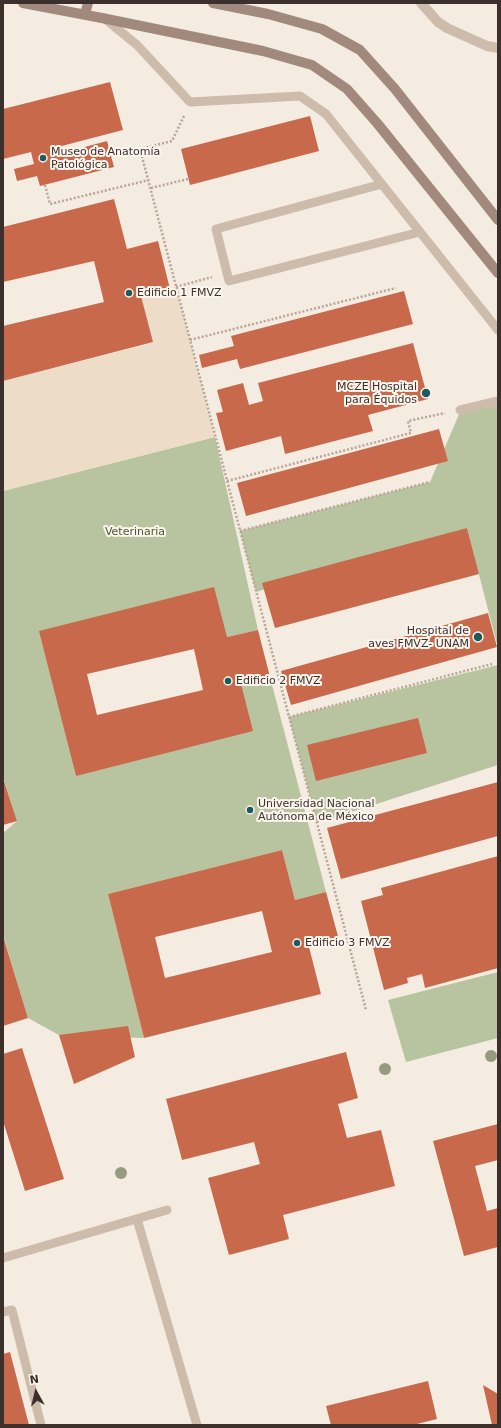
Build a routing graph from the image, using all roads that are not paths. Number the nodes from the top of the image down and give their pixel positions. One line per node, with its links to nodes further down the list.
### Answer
1 (23, 3): 5 (street)
2 (88, 3): 5 (street)
3 (213, 3): 9 (street)
4 (420, 3): 7 (street)
5 (85, 14): 6 (street)
6 (102, 18): 8 (lane); 11 (street)
7 (498, 48)
8 (382, 184): 10 (lane); 10 (lane)
9 (498, 220)
10 (420, 232): 12 (lane)
11 (498, 273)
12 (498, 330)
13 (498, 401): 14 (lane)
14 (460, 410)
15 (167, 1210): 16 (lane)
16 (137, 1219): 17 (lane); 20 (lane)
17 (3, 1258)
18 (3, 1312): 19 (lane)
19 (41, 1425)
20 (197, 1425)

